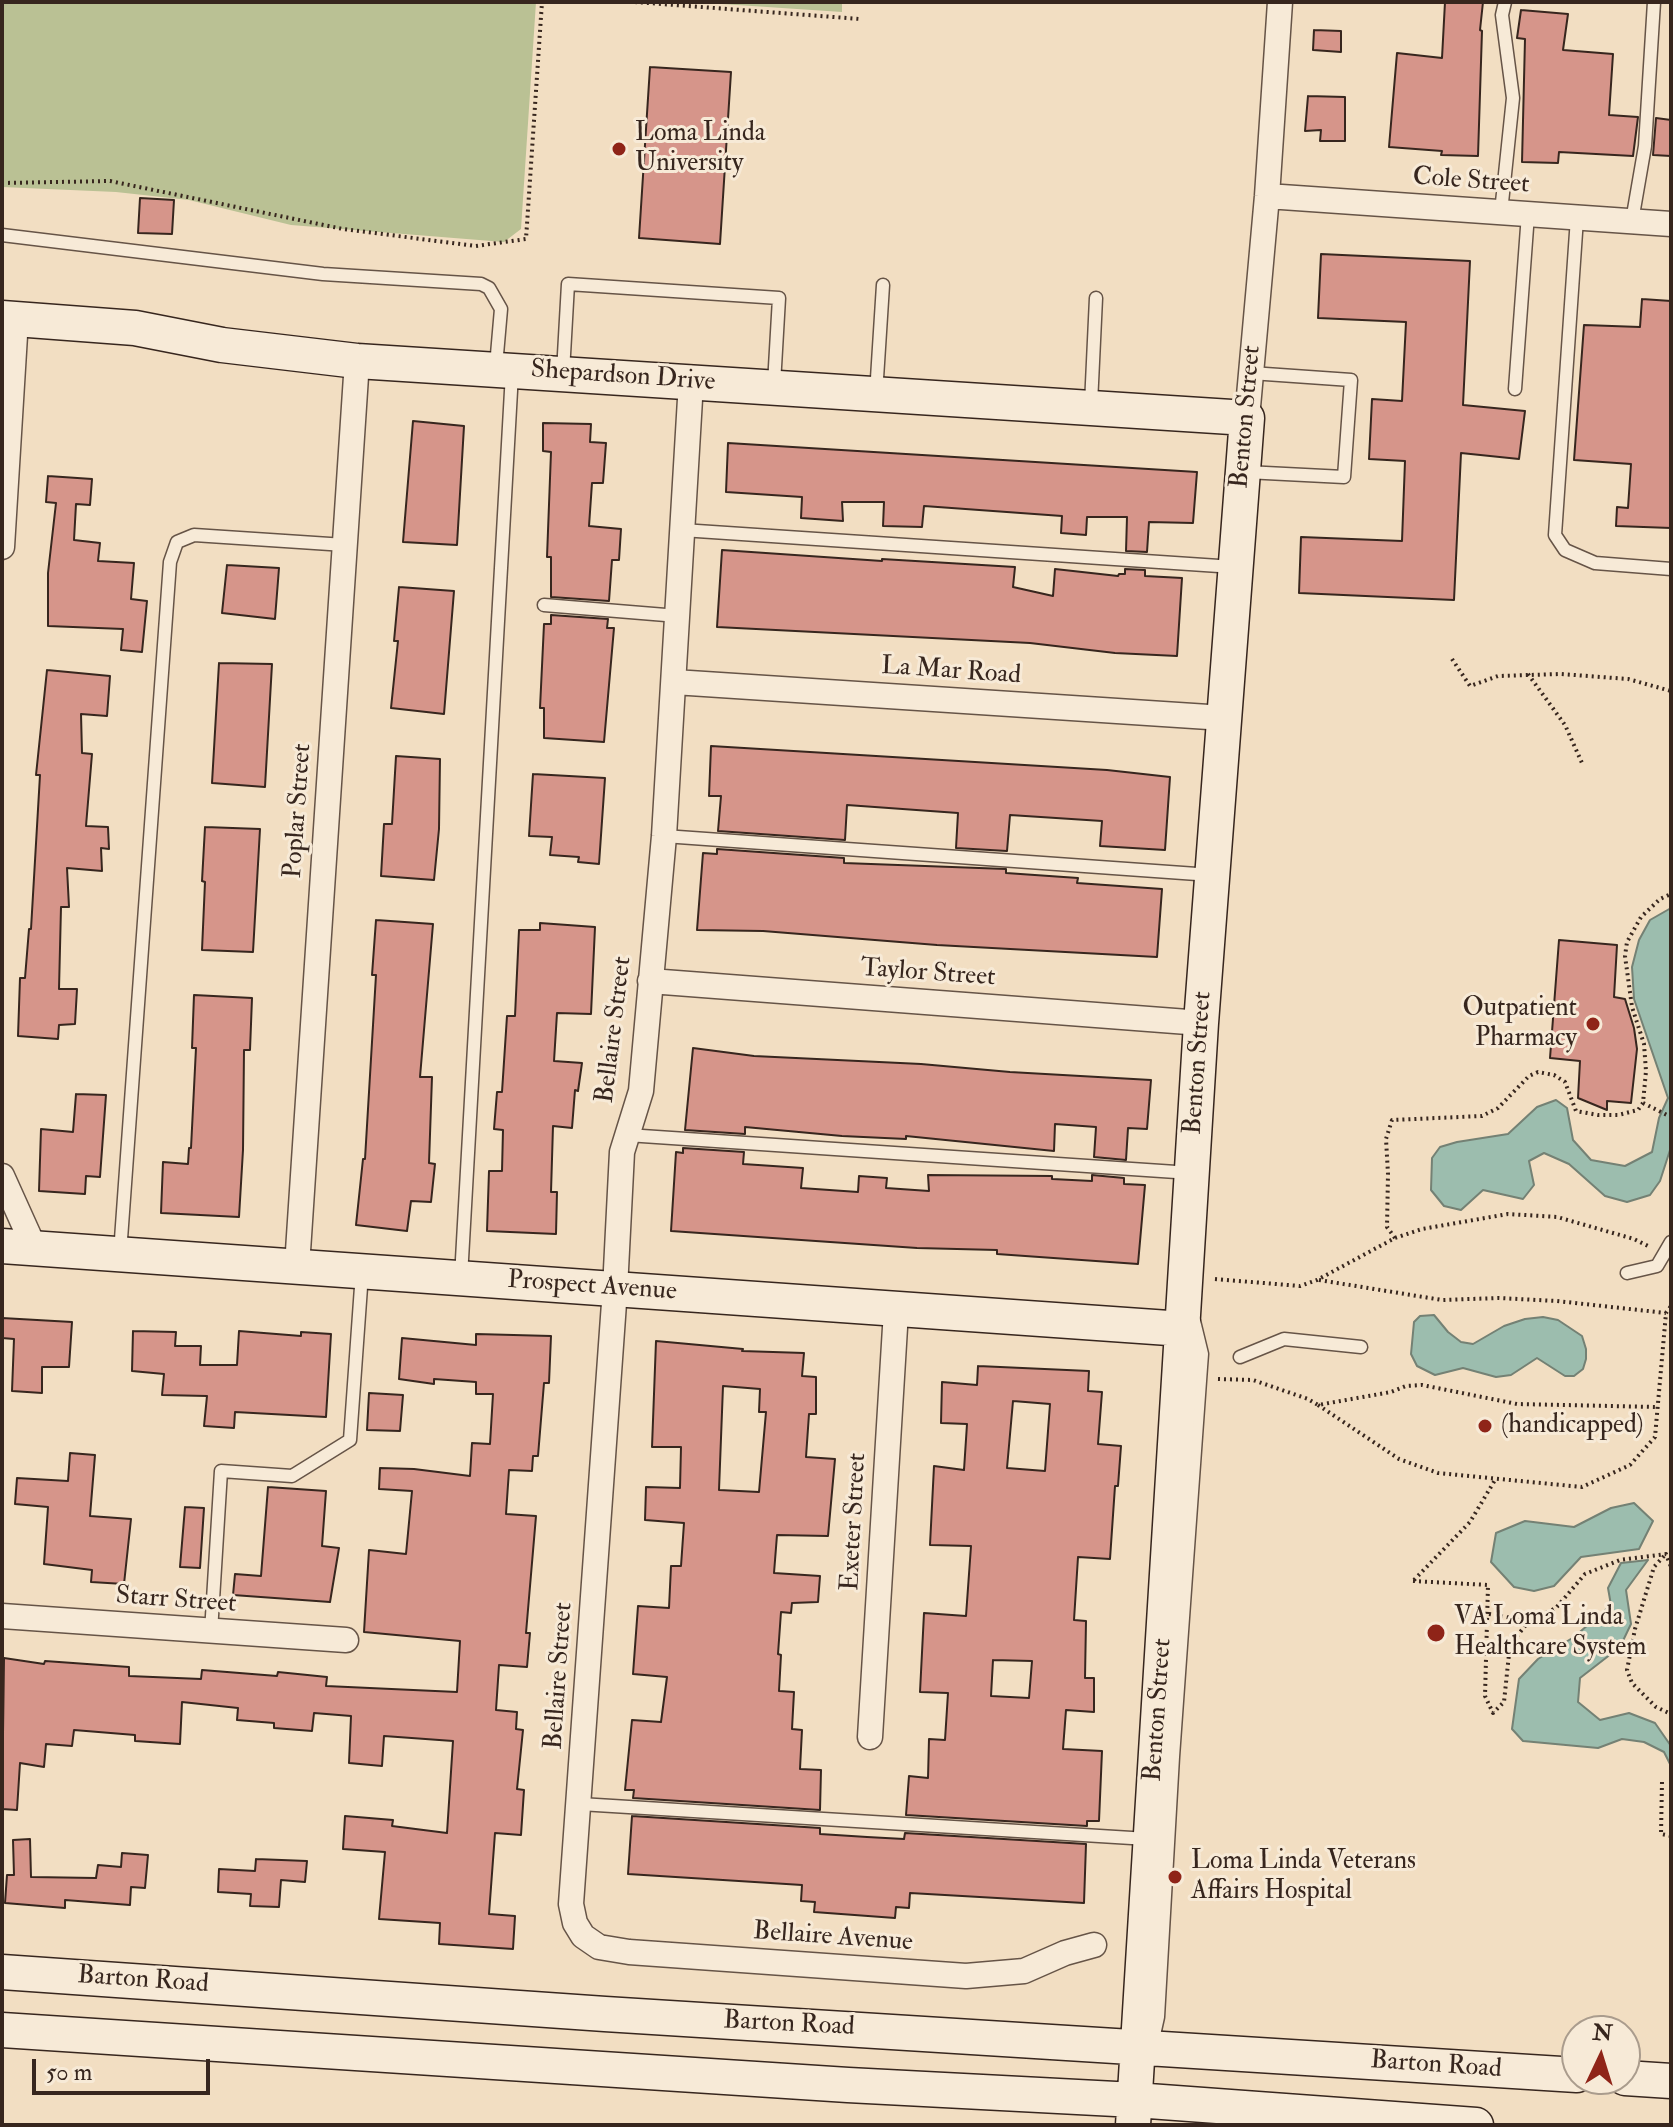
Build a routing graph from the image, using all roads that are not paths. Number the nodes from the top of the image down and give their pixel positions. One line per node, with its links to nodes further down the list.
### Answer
1 (1280, 2): 4 (street, Benton Street)
2 (1505, 2): 5 (lane)
3 (1654, 2): 8 (lane)
4 (1267, 196): 5 (street, Cole Street); 17 (street, Benton Street)
5 (1501, 212): 6 (street, Cole Street)
6 (1528, 214): 7 (street, Cole Street); 20 (lane)
7 (1577, 218): 8 (street, Cole Street); 30 (lane)
8 (1632, 221): 9 (street, Cole Street)
9 (1671, 224)
10 (2, 235): 15 (lane)
11 (883, 285): 21 (lane)
12 (1096, 298): 22 (lane)
13 (9, 318): 14 (street, Shepardson Drive); 24 (street)
14 (357, 361): 15 (street, Shepardson Drive); 27 (street, Poplar Street)
15 (504, 369): 16 (street, Shepardson Drive); 48 (lane)
16 (563, 373): 18 (street, Shepardson Drive); 19 (lane)
17 (1251, 373): 23 (street, Benton Street); 25 (lane)
18 (691, 382): 19 (street, Shepardson Drive); 26 (street, Bellaire Street)
19 (773, 387): 21 (street, Shepardson Drive)
20 (1515, 389)
21 (876, 394): 22 (street, Shepardson Drive)
22 (1091, 407): 23 (street, Shepardson Drive)
23 (1247, 418): 25 (street, Benton Street)
24 (4, 462): 28 (street)
25 (1243, 472): 29 (street, Benton Street)
26 (682, 530): 29 (lane); 32 (street, Bellaire Street)
27 (345, 545): 44 (lane); 45 (street, Poplar Street)
28 (2, 547)
29 (1236, 567): 34 (street, Benton Street)
30 (1671, 569)
31 (544, 605): 32 (lane)
32 (678, 616): 33 (street, Bellaire Street)
33 (674, 682): 34 (street, La Mar Road); 35 (street, Bellaire Street)
34 (1224, 718): 36 (street, Benton Street)
35 (664, 836): 36 (lane); 37 (street, Bellaire Street)
36 (1212, 875): 38 (street, Benton Street)
37 (650, 981): 38 (street, Taylor Street); 39 (street, Bellaire Street)
38 (1201, 1023): 40 (street, Benton Street)
39 (627, 1135): 40 (lane); 49 (street, Bellaire Street)
40 (1192, 1173): 51 (street, Benton Street)
41 (2, 1176): 43 (street)
42 (1671, 1242): 47 (lane)
43 (18, 1246): 44 (street, Prospect Avenue)
44 (120, 1253): 45 (street, Prospect Avenue)
45 (297, 1266): 46 (street, Prospect Avenue)
46 (362, 1270): 48 (street, Prospect Avenue); 55 (lane)
47 (1627, 1273)
48 (461, 1277): 49 (street, Prospect Avenue)
49 (615, 1289): 50 (street, Prospect Avenue); 58 (street, Bellaire Street)
50 (896, 1311): 51 (street, Prospect Avenue); 57 (street, Exeter Street)
51 (1184, 1314): 59 (street, Benton Street); 65 (lane)
52 (1361, 1347): 53 (lane)
53 (1240, 1357)
54 (2, 1616): 55 (street, Starr Street)
55 (211, 1632): 56 (street, Starr Street)
56 (346, 1640)
57 (870, 1737)
58 (580, 1804): 59 (lane); 60 (street, Bellaire Street)
59 (1151, 1839): 65 (street, Benton Street)
60 (575, 1923): 61 (street, Bellaire Avenue)
61 (1094, 1945)
62 (2, 1972): 65 (street, Barton Road)
63 (2, 2030): 71 (street, Barton Road)
64 (891, 2073): 71 (lane)
65 (1137, 2075): 66 (street, Barton Road); 71 (street, Barton Road); 72 (street, Barton Road)
66 (1561, 2075)
67 (1641, 2079): 68 (street)
68 (1671, 2081)
69 (1044, 2082): 70 (lane)
70 (1104, 2084)
71 (848, 2085)
72 (1476, 2125)

